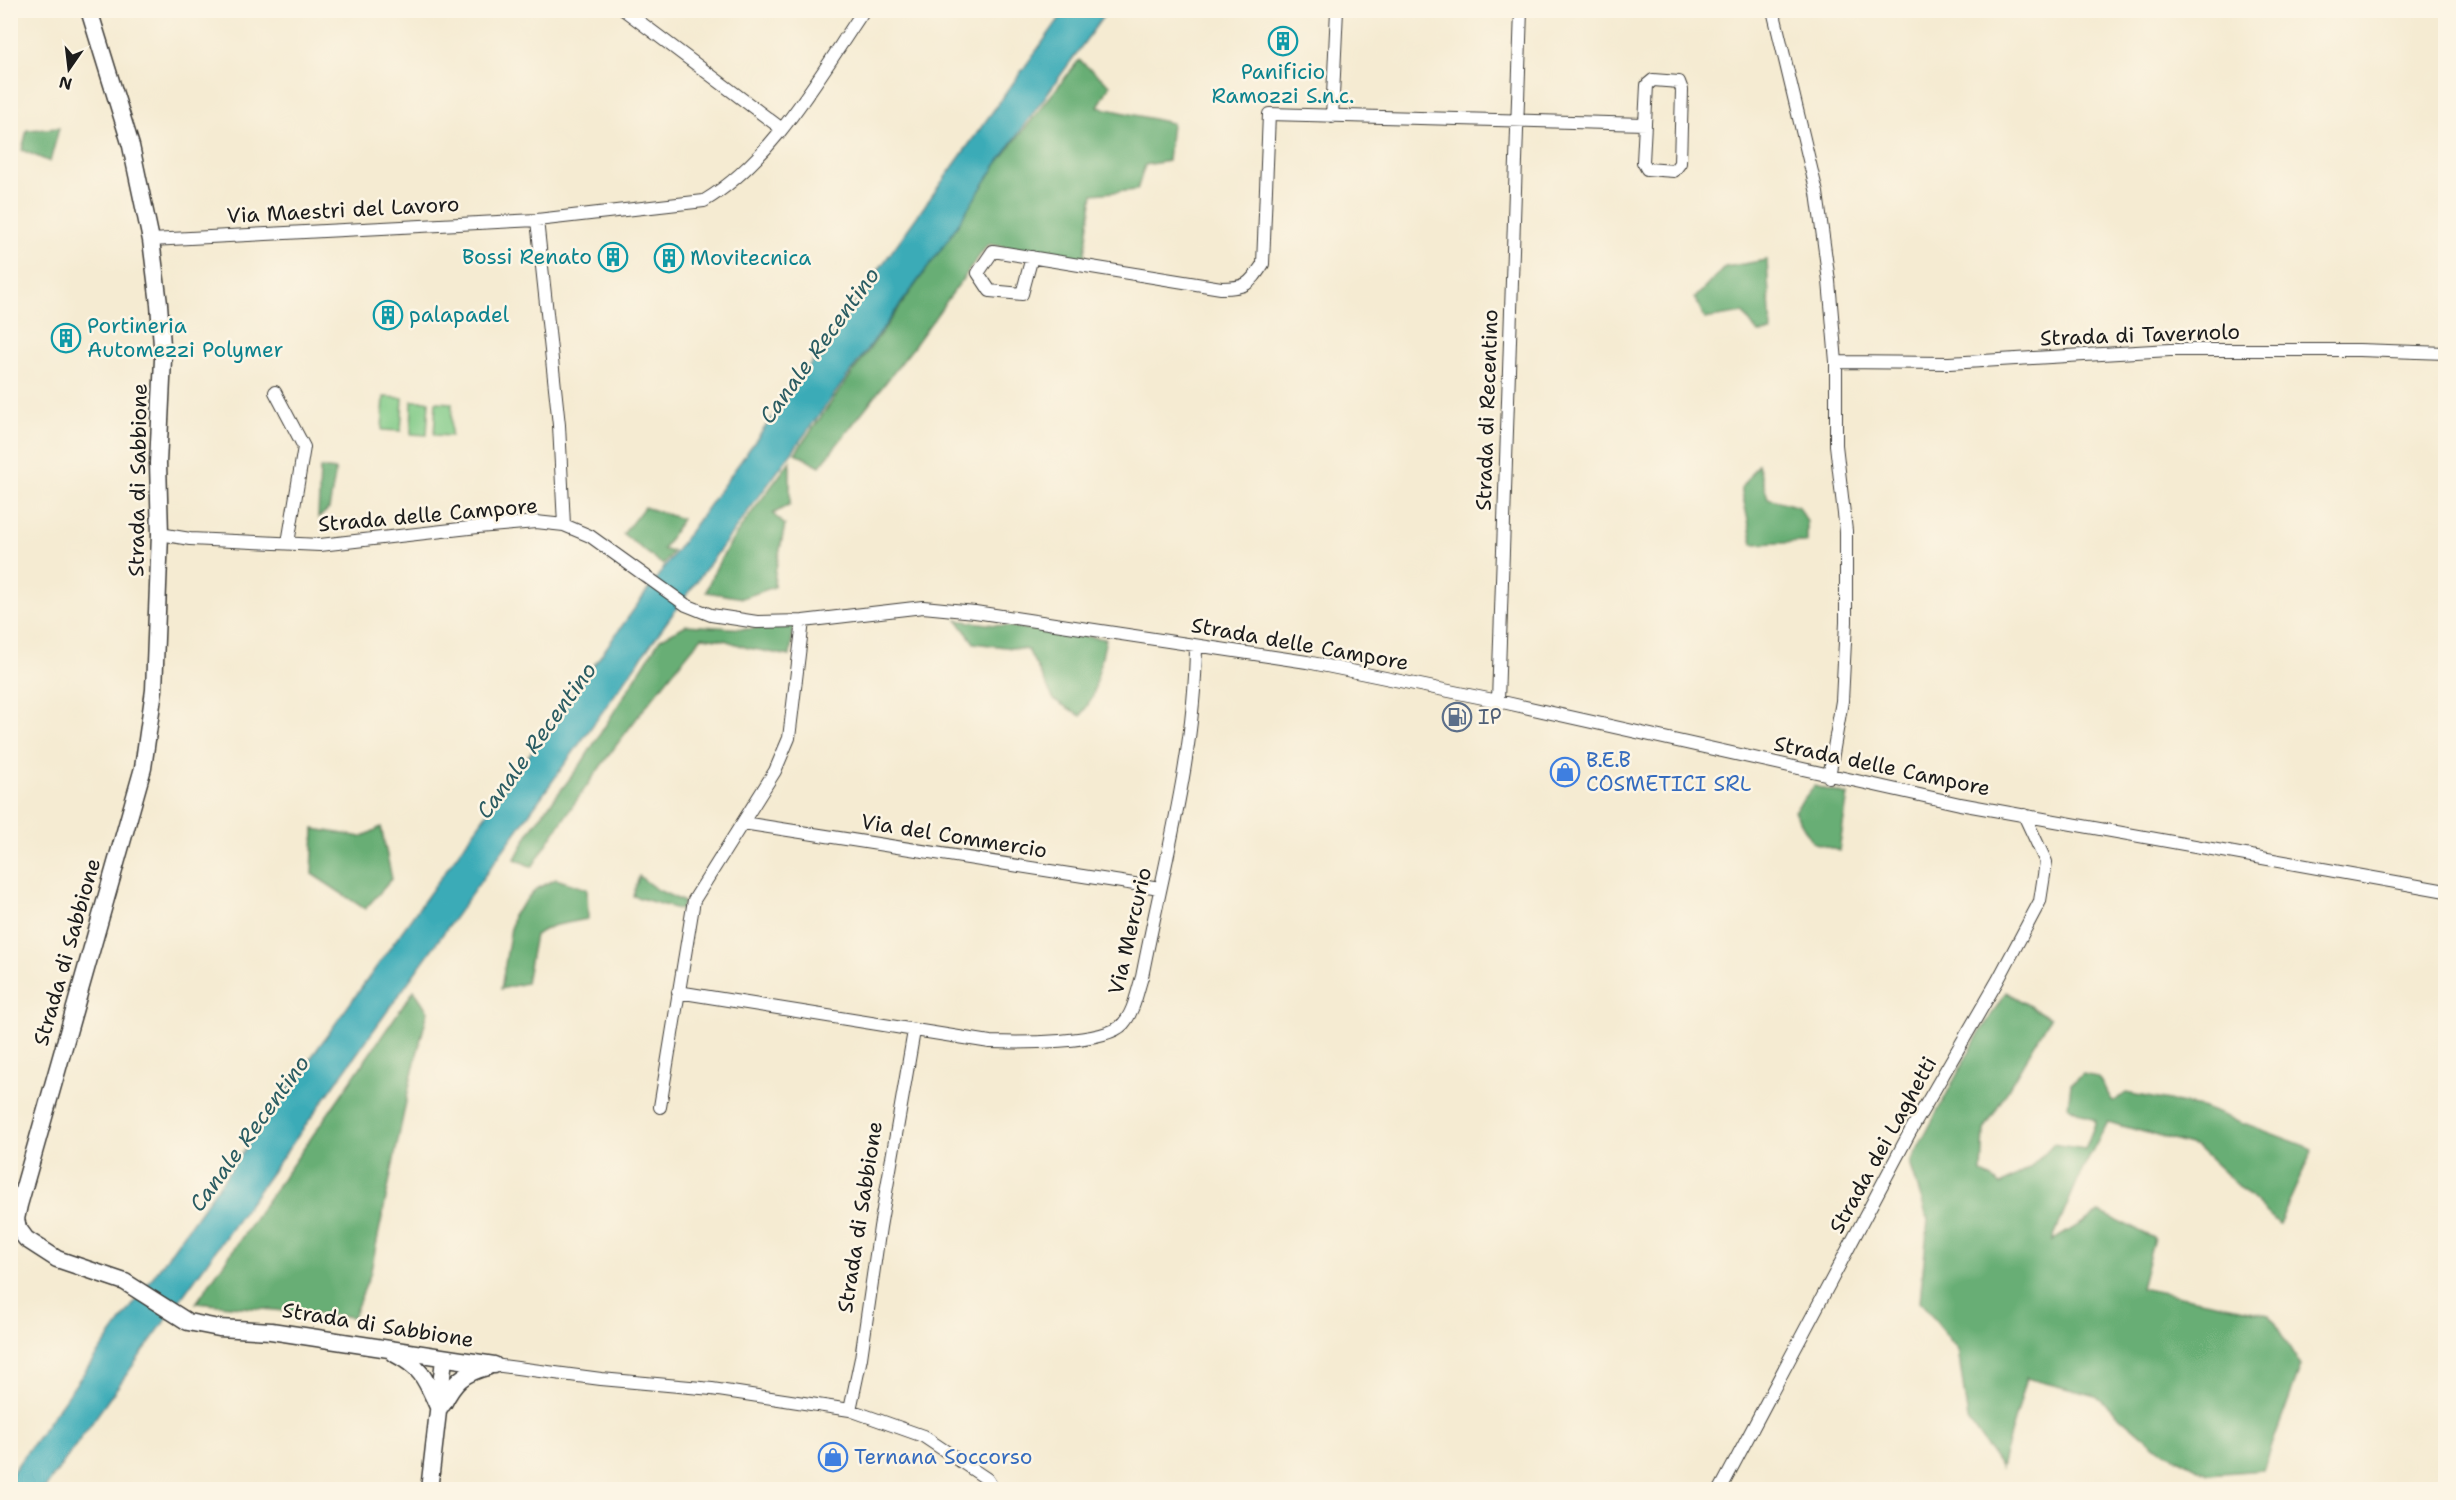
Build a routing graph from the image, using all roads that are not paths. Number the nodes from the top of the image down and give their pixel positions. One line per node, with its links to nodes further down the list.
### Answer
1 (89, 10): 12 (main road, Strada di Sabbione)
2 (624, 10): 10 (street)
3 (864, 10): 10 (street, Via Maestri del Lavoro)
4 (1337, 10): 7 (street)
5 (1521, 10): 8 (street, Strada di Recentino)
6 (1773, 10): 15 (street)
7 (1332, 117): 8 (street); 13 (street)
8 (1517, 121): 9 (street); 22 (street, Strada di Recentino)
9 (1645, 124): 9 (street)
10 (782, 129): 11 (street, Via Maestri del Lavoro)
11 (537, 220): 12 (street, Via Maestri del Lavoro); 17 (street)
12 (151, 240): 18 (main road, Strada di Sabbione)
13 (1032, 257): 13 (street)
14 (2445, 353): 15 (street, Strada di Tavernolo)
15 (1836, 362): 23 (street)
16 (275, 392): 19 (street)
17 (564, 525): 19 (street, Strada delle Campore); 20 (street, Strada delle Campore)
18 (160, 534): 19 (street, Strada delle Campore); 31 (main road, Strada di Sabbione)
19 (288, 543)
20 (803, 621): 21 (street, Strada delle Campore); 25 (street)
21 (1196, 646): 22 (street, Strada delle Campore); 26 (street, Via Mercurio)
22 (1498, 701): 23 (street, Strada delle Campore)
23 (1829, 777): 24 (street, Strada delle Campore)
24 (2024, 815): 27 (street, Strada delle Campore); 39 (street, Strada dei Laghetti)
25 (743, 823): 26 (street, Via del Commercio); 28 (street)
26 (1160, 888): 29 (street, Via Mercurio)
27 (2445, 891)
28 (678, 992): 29 (street, Via Mercurio); 30 (street)
29 (914, 1031): 36 (street, Strada di Sabbione)
30 (660, 1107)
31 (14, 1229): 32 (main road, Strada di Sabbione)
32 (384, 1349): 33 (main road, Strada di Sabbione); 35 (main road)
33 (444, 1359): 34 (main road, Strada di Sabbione); 35 (main road)
34 (494, 1365): 35 (main road); 36 (street, Strada di Sabbione)
35 (440, 1410): 37 (main road)
36 (850, 1410): 38 (street, Strada di Sabbione)
37 (429, 1490)
38 (994, 1490)
39 (1720, 1490)

